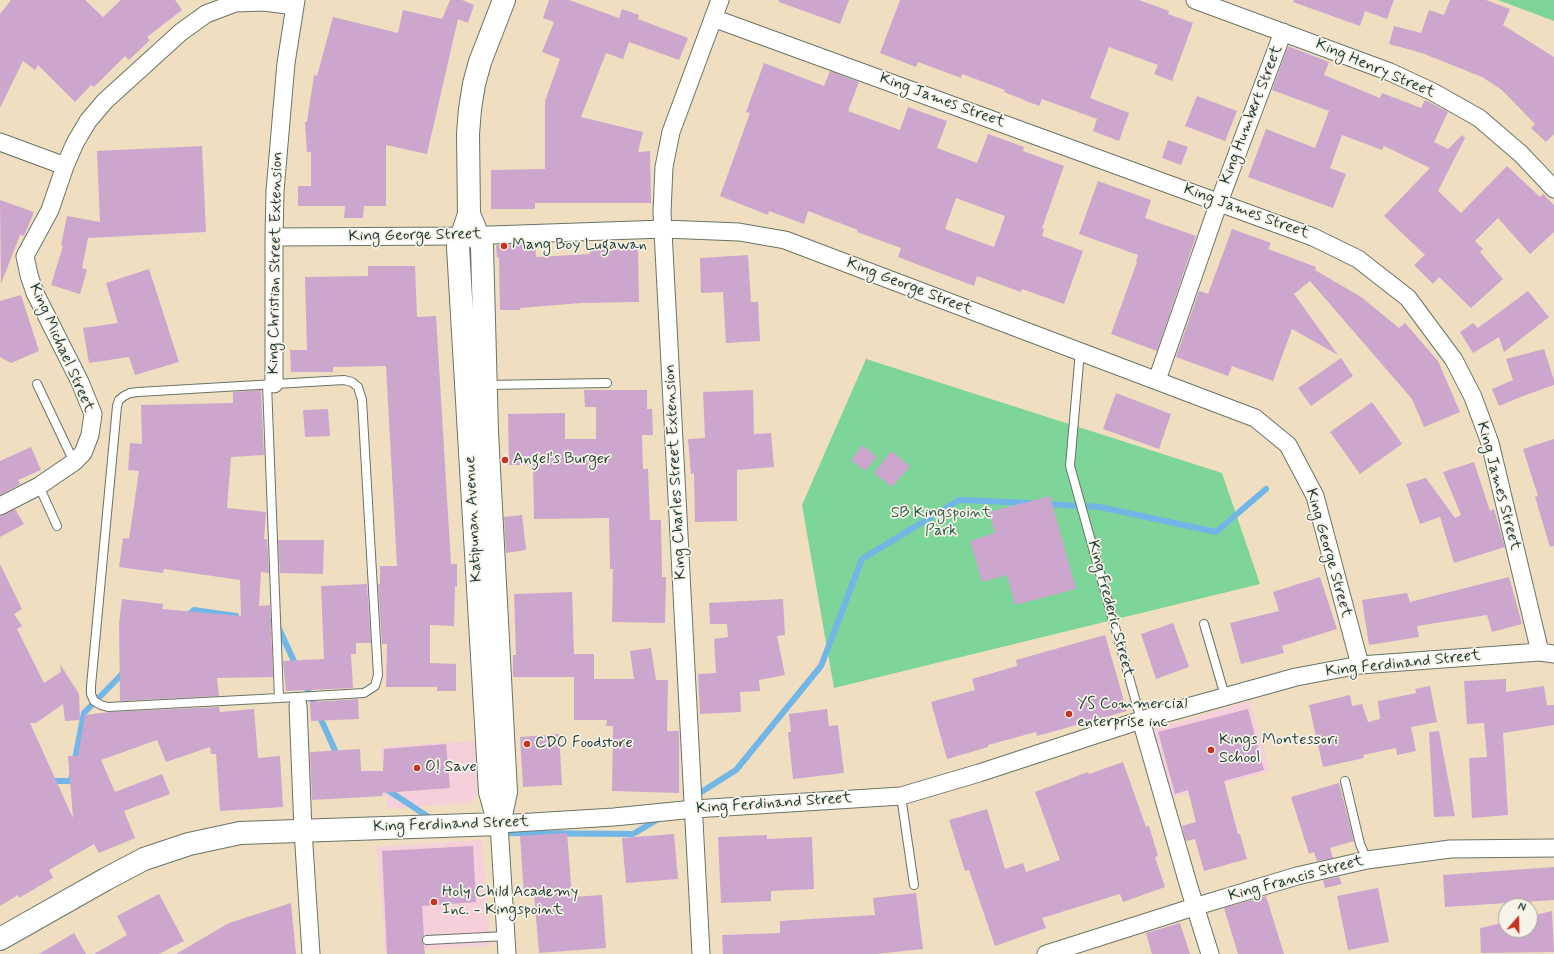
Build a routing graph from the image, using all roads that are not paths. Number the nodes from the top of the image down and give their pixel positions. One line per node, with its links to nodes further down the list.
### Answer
1 (504, 0): 12 (main road, Katipunan Avenue)
2 (720, 0): 5 (street, King Charles Street Extension)
3 (1195, 0): 6 (street, King Henry Street)
4 (295, 3): 8 (street, King Michael Street); 13 (street, King Christian Street Extension)
5 (713, 18): 10 (street, King James Street); 11 (street, King Charles Street Extension)
6 (1283, 32): 9 (street, King Henry Street); 10 (street, King Humbert Street)
7 (0, 142): 8 (street)
8 (65, 166): 20 (street, King Michael Street)
9 (1554, 189)
10 (1219, 202): 15 (street, King Humbert Street); 25 (street, King James Street)
11 (664, 229): 12 (street, King George Street); 14 (street, King George Street); 33 (street, King Charles Street Extension)
12 (470, 235): 13 (street, King George Street); 19 (main road, Katipunan Avenue); 34 (main road, Katipunan Avenue)
13 (274, 237): 18 (street, King Christian Street Extension)
14 (1080, 351): 15 (street, King George Street); 30 (lane, King Frederic Street)
15 (1157, 380): 26 (street, King George Street)
16 (607, 382): 19 (lane)
17 (37, 384): 20 (lane)
18 (270, 384): 28 (lane); 28 (lane); 29 (lane)
19 (486, 385): 34 (main road, Katipunan Avenue)
20 (74, 462): 21 (street, King Michael Street)
21 (39, 486): 22 (street, King Michael Street); 23 (lane)
22 (0, 506)
23 (56, 526)
24 (1204, 624): 27 (lane)
25 (1547, 653): 26 (street, King Ferdinand Street)
26 (1360, 665): 27 (street, King Ferdinand Street)
27 (1224, 696): 30 (street, King Ferdinand Street)
28 (278, 698): 29 (lane)
29 (298, 701): 35 (street)
30 (1141, 720): 32 (street, King Ferdinand Street); 39 (street, King Frederic Street)
31 (1345, 781): 37 (lane)
32 (901, 796): 33 (street, King Ferdinand Street); 38 (lane)
33 (694, 809): 34 (street, King Ferdinand Street); 45 (street, King Charles Street Extension)
34 (499, 824): 35 (main road, King Ferdinand Street); 40 (street, Katipunan Avenue)
35 (303, 830): 41 (main road, King Ferdinand Street); 43 (street)
36 (1554, 848): 37 (street, King Francis Street)
37 (1367, 860): 39 (street, King Francis Street)
38 (914, 885)
39 (1194, 906): 46 (street, King Francis Street); 47 (street, King Frederic Street)
40 (506, 936): 42 (lane); 44 (street, Katipunan Avenue)
41 (0, 939)
42 (427, 940)
43 (311, 954)
44 (507, 954)
45 (700, 954)
46 (1046, 954)
47 (1210, 954)

